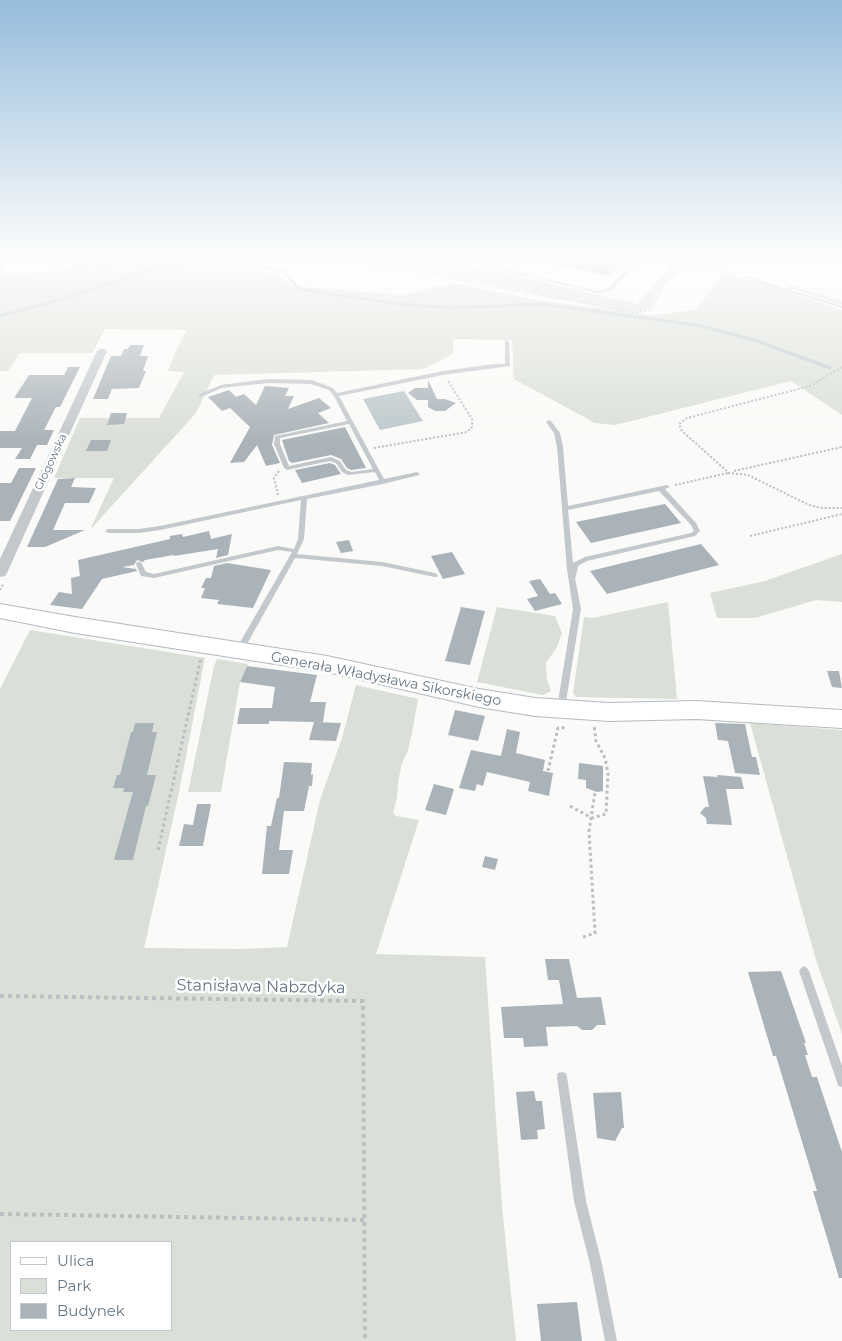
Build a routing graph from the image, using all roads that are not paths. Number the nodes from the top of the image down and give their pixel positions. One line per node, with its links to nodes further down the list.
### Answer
1 (506, 341): 4 (lane)
2 (102, 351): 15 (street, Głogowska)
3 (202, 395): 4 (lane)
4 (336, 395): 5 (lane)
5 (350, 422): 7 (lane); 7 (lane)
6 (549, 422): 11 (lane)
7 (376, 470): 9 (lane)
8 (417, 474): 9 (lane)
9 (383, 482): 10 (lane)
10 (304, 499): 12 (lane); 13 (lane)
11 (565, 509): 17 (lane); 17 (lane)
12 (108, 531)
13 (295, 554): 14 (lane); 16 (lane); 19 (lane)
14 (139, 564)
15 (0, 573)
16 (435, 575)
17 (572, 579): 20 (lane)
18 (0, 611): 19 (street, Generała Władysława Sikorskiego)
19 (239, 651): 20 (street, Generała Władysława Sikorskiego)
20 (562, 714): 21 (street, Generała Władysława Sikorskiego)
21 (842, 719)
22 (804, 972): 24 (lane)
23 (562, 1077): 25 (lane)
24 (842, 1082)
25 (611, 1341)

